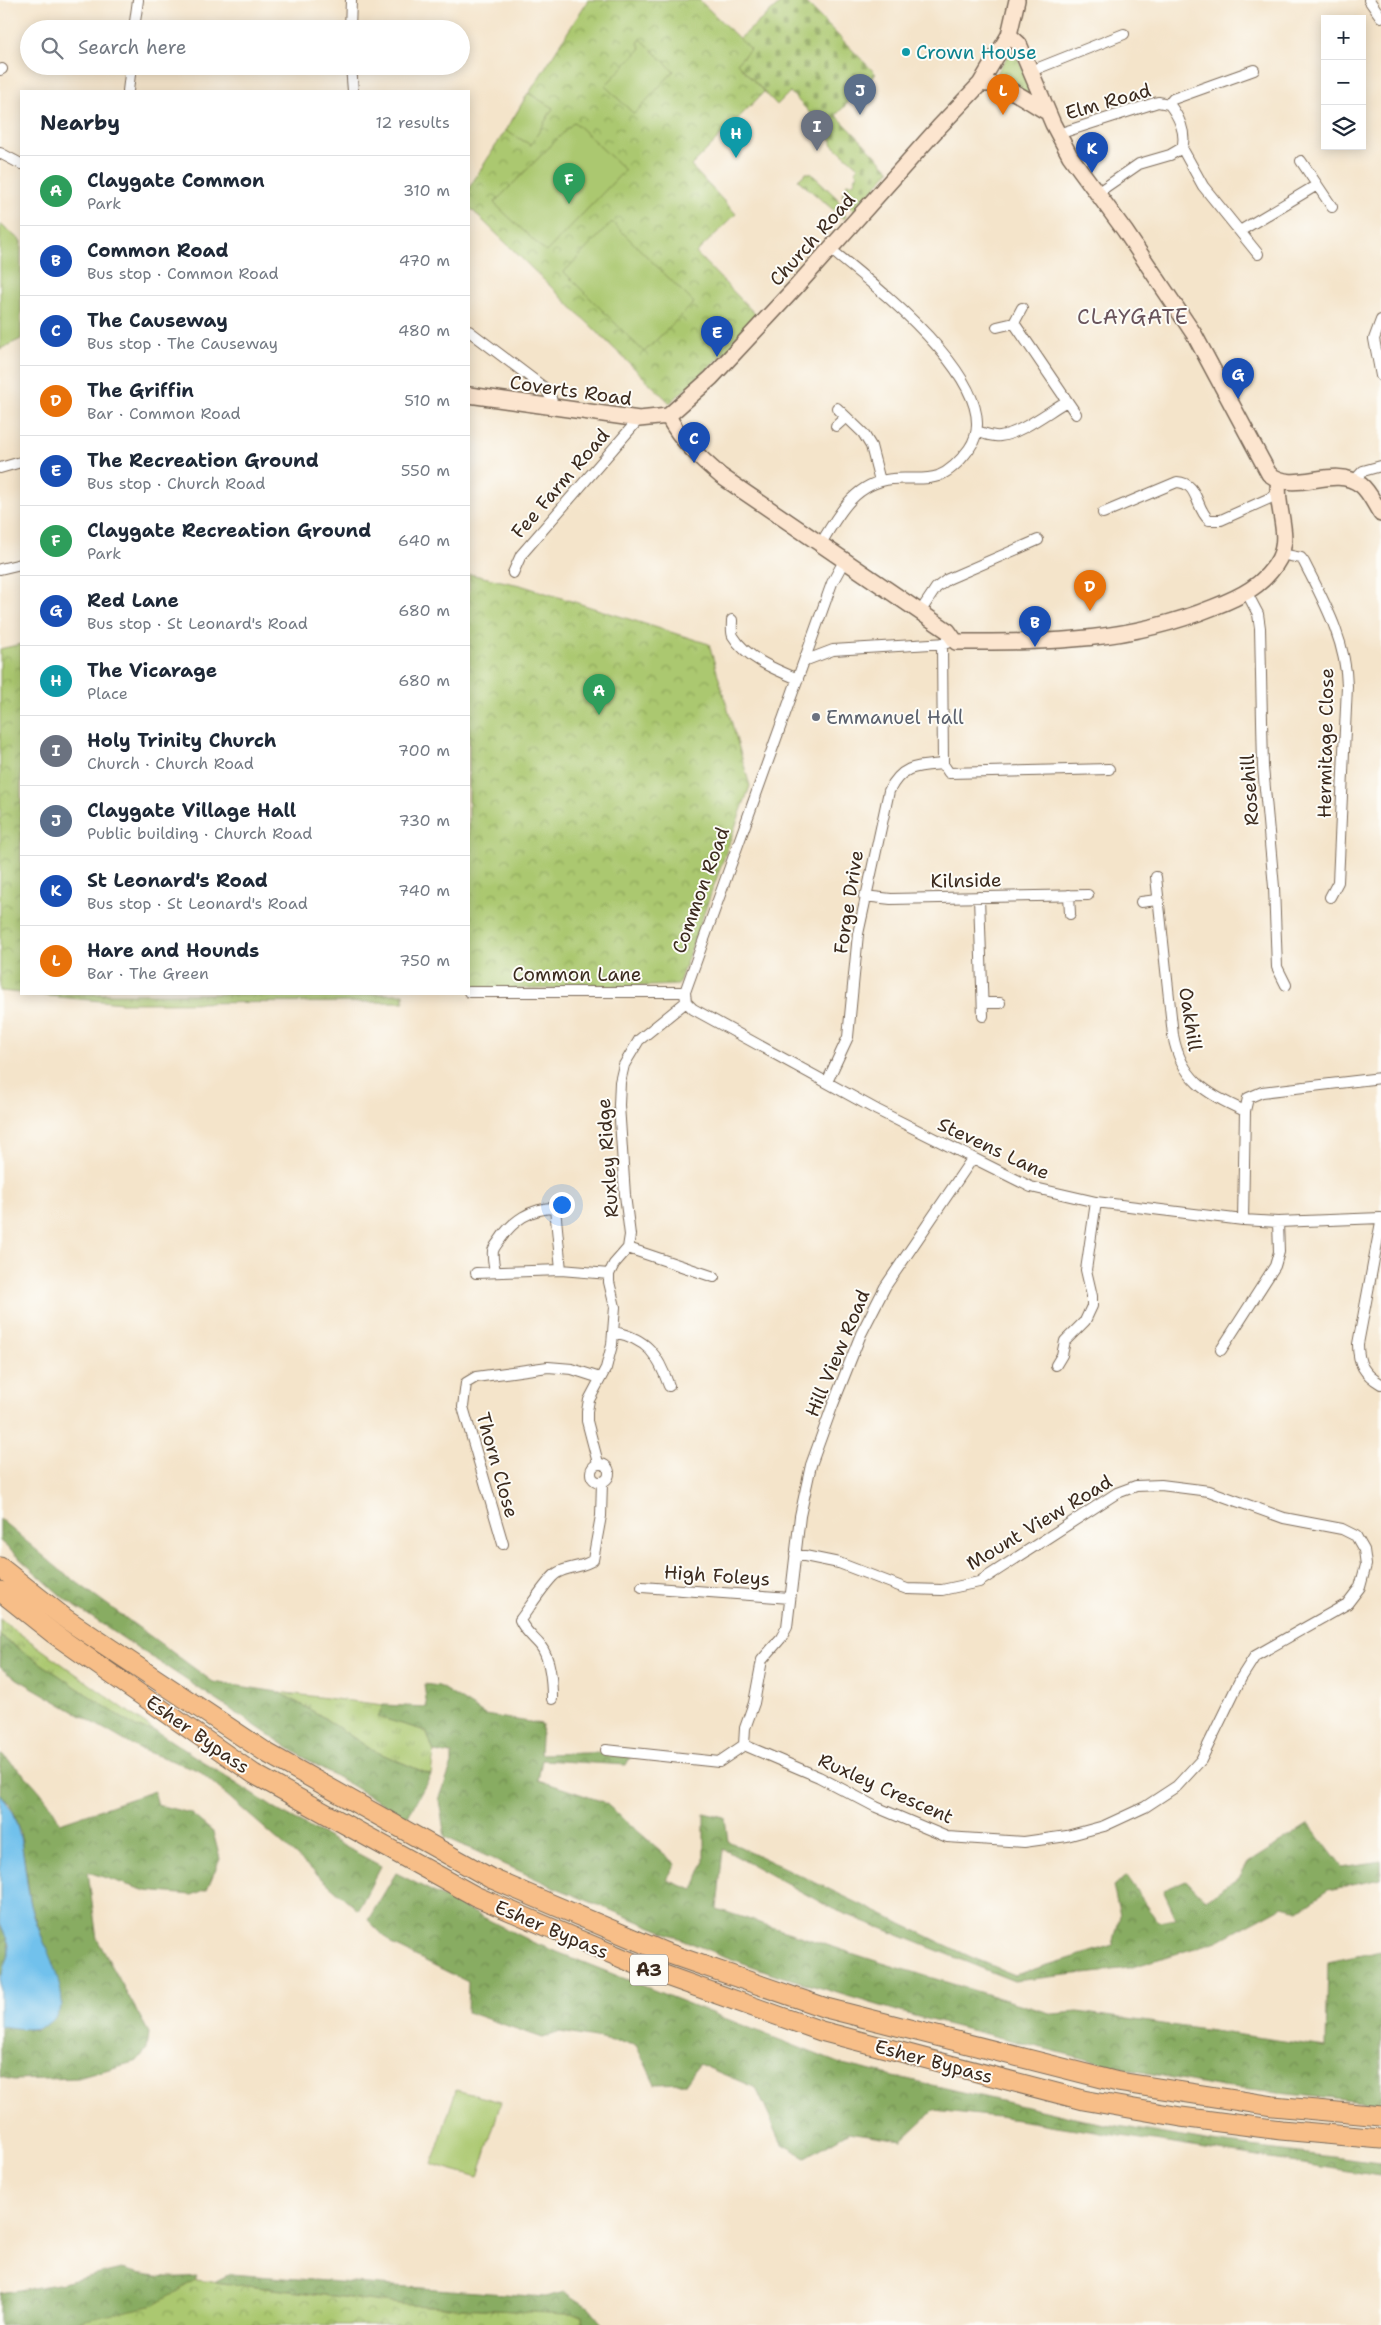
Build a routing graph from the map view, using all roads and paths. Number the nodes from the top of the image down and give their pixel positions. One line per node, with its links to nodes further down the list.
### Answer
1 (138, 0): 6 (street)
2 (351, 0): 7 (street)
3 (1017, 0): 9 (street, Church Road)
4 (1369, 0): 5 (street)
5 (1381, 17)
6 (135, 20)
7 (350, 20)
8 (1124, 34): 11 (street)
9 (1009, 35): 11 (street); 14 (street, Church Road)
10 (1254, 70): 17 (street, Elm Road)
11 (1031, 71): 18 (street)
12 (129, 75): 15 (street)
13 (352, 75): 16 (street)
14 (980, 84): 18 (street); 28 (street, Church Road)
15 (128, 90)
16 (353, 90)
17 (1169, 104): 19 (street, Elm Road); 20 (street, Elm Road)
18 (1047, 112): 19 (street)
19 (1058, 134): 25 (street)
20 (1182, 148): 25 (street); 27 (street)
21 (0, 153): 23 (street)
22 (1301, 161): 24 (street)
23 (20, 163)
24 (1317, 186): 26 (street); 27 (street)
25 (1097, 193): 51 (street)
26 (1332, 207)
27 (1240, 231): 29 (street)
28 (830, 248): 41 (street, Church Road); 45 (street)
29 (1258, 254)
30 (1022, 308): 32 (street)
31 (1381, 320): 35 (street)
32 (1014, 322): 33 (street); 37 (street)
33 (998, 327)
34 (470, 332): 38 (street)
35 (1381, 376)
36 (470, 395): 38 (street, Coverts Road)
37 (1067, 401): 40 (street); 45 (street)
38 (552, 407): 43 (street, Coverts Road)
39 (837, 408): 42 (street)
40 (1076, 414)
41 (668, 416): 43 (street, Coverts Road); 55 (street)
42 (846, 417): 44 (street); 49 (street)
43 (639, 419): 60 (street, Fee Farm Road)
44 (836, 426)
45 (978, 431): 49 (street)
46 (20, 462): 48 (street)
47 (1381, 466): 50 (street)
48 (0, 468)
49 (880, 481): 55 (street)
50 (1354, 481): 51 (street); 53 (street)
51 (1278, 487): 52 (street); 56 (street)
52 (1103, 513)
53 (1381, 514)
54 (1038, 540): 62 (street)
55 (820, 545): 57 (street)
56 (1281, 554): 61 (street); 74 (street, Hermitage Close)
57 (844, 561): 62 (street); 65 (street, Common Road)
58 (20, 564): 59 (street)
59 (0, 569)
60 (513, 573)
61 (1247, 593): 64 (street); 78 (street, Rosehill)
62 (920, 612): 64 (street)
63 (732, 620): 66 (street)
64 (949, 643): 65 (street); 67 (street)
65 (804, 661): 66 (street, Common Road)
66 (798, 679): 80 (street, Common Road)
67 (943, 764): 68 (street); 72 (street, Forge Drive)
68 (1109, 768)
69 (1156, 877): 75 (street, Oakhill)
70 (1069, 895): 71 (street, Kilnside); 73 (street, Kilnside); 77 (street)
71 (1088, 895)
72 (864, 896): 73 (street, Kilnside); 85 (street, Forge Drive)
73 (979, 897): 82 (street)
74 (1330, 898)
75 (1157, 900): 76 (street); 86 (street, Oakhill)
76 (1141, 902)
77 (1070, 914)
78 (1286, 985)
79 (470, 992): 80 (street, Common Lane)
80 (685, 997): 85 (street, Stevens Lane); 93 (street, Ruxley Ridge)
81 (1000, 1003): 82 (street)
82 (983, 1004): 83 (street)
83 (983, 1016)
84 (1381, 1078): 86 (street)
85 (827, 1082): 87 (street, Stevens Lane)
86 (1244, 1111): 90 (street)
87 (972, 1159): 88 (street, Stevens Lane); 106 (street, Hill View Road)
88 (1096, 1202): 90 (street, Stevens Lane); 101 (street)
89 (1381, 1218): 91 (street, Stevens Lane)
90 (1243, 1220): 91 (street, Stevens Lane)
91 (1278, 1222): 100 (street)
92 (1381, 1222): 103 (street)
93 (628, 1248): 97 (street); 98 (street)
94 (561, 1270): 95 (street); 95 (street); 97 (street)
95 (495, 1271): 96 (street)
96 (476, 1273)
97 (609, 1274): 99 (street)
98 (714, 1278)
99 (614, 1332): 102 (street); 104 (street)
100 (1221, 1350)
101 (1056, 1365)
102 (600, 1378): 105 (street, Thorn Close); 112 (street)
103 (1381, 1384)
104 (669, 1386)
105 (503, 1544)
106 (795, 1554): 110 (street); 111 (street, Mount View Road)
107 (0, 1566): 115 (highway, Esher Bypass / A3)
108 (642, 1587): 110 (street, High Foleys)
109 (0, 1591): 116 (highway, Esher Bypass / A3)
110 (790, 1598): 113 (street)
111 (1307, 1627): 113 (street, Ruxley Crescent)
112 (552, 1699)
113 (744, 1745): 114 (street)
114 (606, 1750)
115 (1381, 2116)
116 (1381, 2139)

